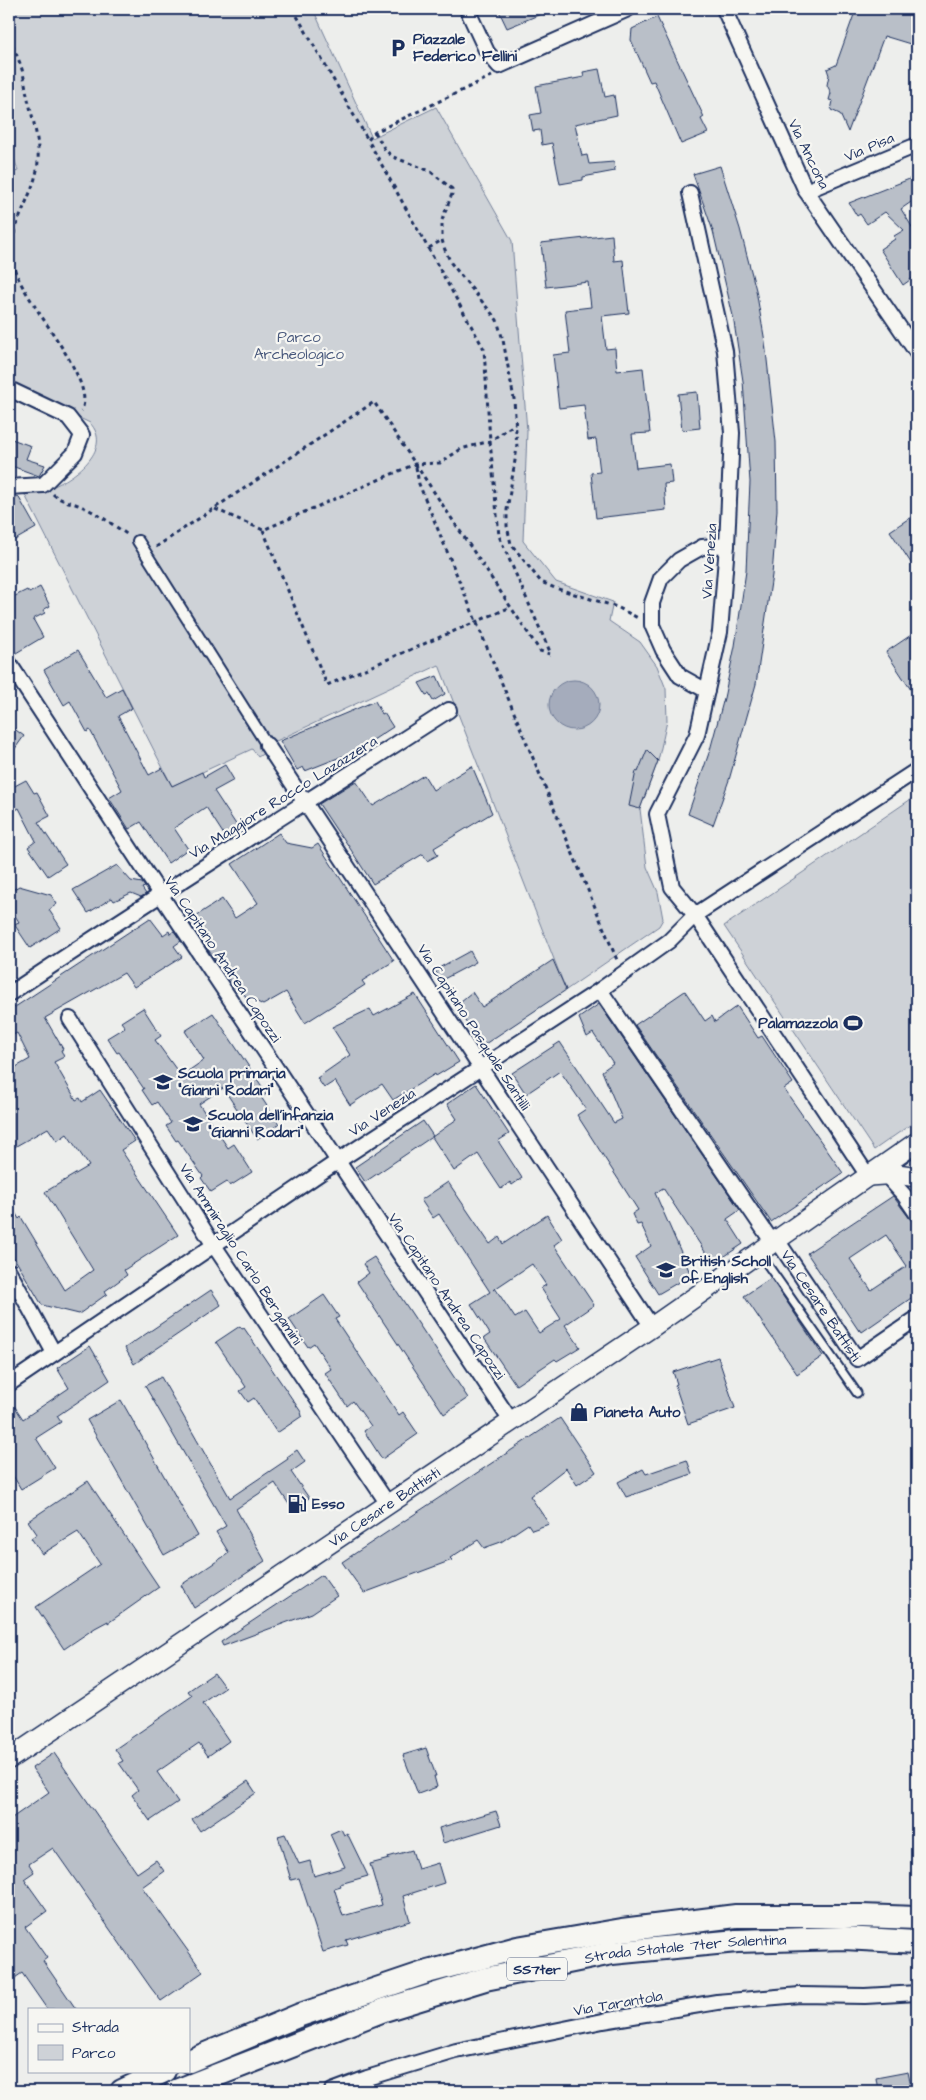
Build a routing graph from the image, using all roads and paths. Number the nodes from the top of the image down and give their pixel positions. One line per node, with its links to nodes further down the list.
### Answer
1 (293, 9): 8 (path)
2 (467, 9): 6 (street)
3 (628, 9): 6 (street)
4 (724, 9): 10 (street, Via Ancona)
5 (9, 38): 16 (path)
6 (500, 66): 7 (path)
7 (375, 132): 8 (path); 12 (path)
8 (368, 140): 13 (path)
9 (917, 144): 10 (street, Via Pisa)
10 (806, 191): 14 (street, Via Ancona)
11 (690, 192): 25 (street, Via Venezia)
12 (442, 240): 13 (path); 17 (path)
13 (428, 248): 18 (path)
14 (917, 353)
15 (9, 389): 16 (street)
16 (73, 424): 20 (street)
17 (515, 424): 18 (path); 29 (path)
18 (490, 441): 19 (path); 27 (path)
19 (415, 464): 22 (path); 23 (path); 27 (path); 28 (path)
20 (43, 485): 21 (street); 24 (path)
21 (9, 487)
22 (214, 509): 23 (path); 26 (path)
23 (263, 530): 28 (path)
24 (138, 541): 26 (street)
25 (727, 545): 29 (street); 31 (street, Via Venezia)
26 (146, 554): 33 (street)
27 (511, 607): 28 (path)
28 (477, 621): 38 (path)
29 (652, 625): 31 (street)
30 (9, 663): 36 (street, Via Capitano Andrea Capozzi)
31 (707, 691): 37 (street, Via Venezia)
32 (449, 710): 35 (street, Via Maggiore Rocco Lazazzera)
33 (267, 745): 35 (street, Via Capitano Pasquale Santilli)
34 (917, 770): 37 (street, Via Venezia)
35 (307, 802): 36 (street, Via Maggiore Rocco Lazazzera); 42 (street, Via Capitano Pasquale Santilli)
36 (160, 894): 40 (street, Via Maggiore Rocco Lazazzera); 44 (street, Via Capitano Andrea Capozzi)
37 (695, 915): 39 (street, Via Venezia); 45 (street)
38 (617, 960)
39 (600, 990): 42 (street, Via Venezia); 49 (street)
40 (9, 994)
41 (70, 1019): 48 (street, Via Ammiraglio Carlo Bergamini)
42 (481, 1067): 44 (street, Via Venezia); 52 (street, Via Capitano Pasquale Santilli)
43 (917, 1142): 45 (main road, Via Cesare Battisti)
44 (338, 1161): 48 (street, Via Venezia); 56 (street, Via Capitano Andrea Capozzi)
45 (877, 1176): 46 (main road); 47 (street); 49 (main road, Via Cesare Battisti)
46 (917, 1177)
47 (917, 1213)
48 (213, 1244): 53 (street, Via Venezia); 57 (street, Via Ammiraglio Carlo Bergamini)
49 (770, 1245): 51 (street, Via Cesare Battisti); 52 (main road, Via Cesare Battisti); 55 (lane, Via Cesare Battisti)
50 (9, 1271): 53 (street)
51 (917, 1318)
52 (652, 1327): 56 (main road, Via Cesare Battisti)
53 (54, 1353): 54 (street, Via Venezia)
54 (9, 1384)
55 (857, 1393)
56 (511, 1421): 57 (main road, Via Cesare Battisti)
57 (388, 1504): 58 (main road, Via Cesare Battisti)
58 (9, 1759)
59 (917, 1918): 62 (highway, Strada Statale 7ter Salentina / SS7ter)
60 (917, 1942): 65 (highway, Strada Statale 7ter Salentina / SS7ter)
61 (917, 1992): 66 (street, Via Tarantola)
62 (190, 2061)
63 (162, 2072): 64 (highway)
64 (122, 2091)
65 (176, 2091)
66 (332, 2091)

